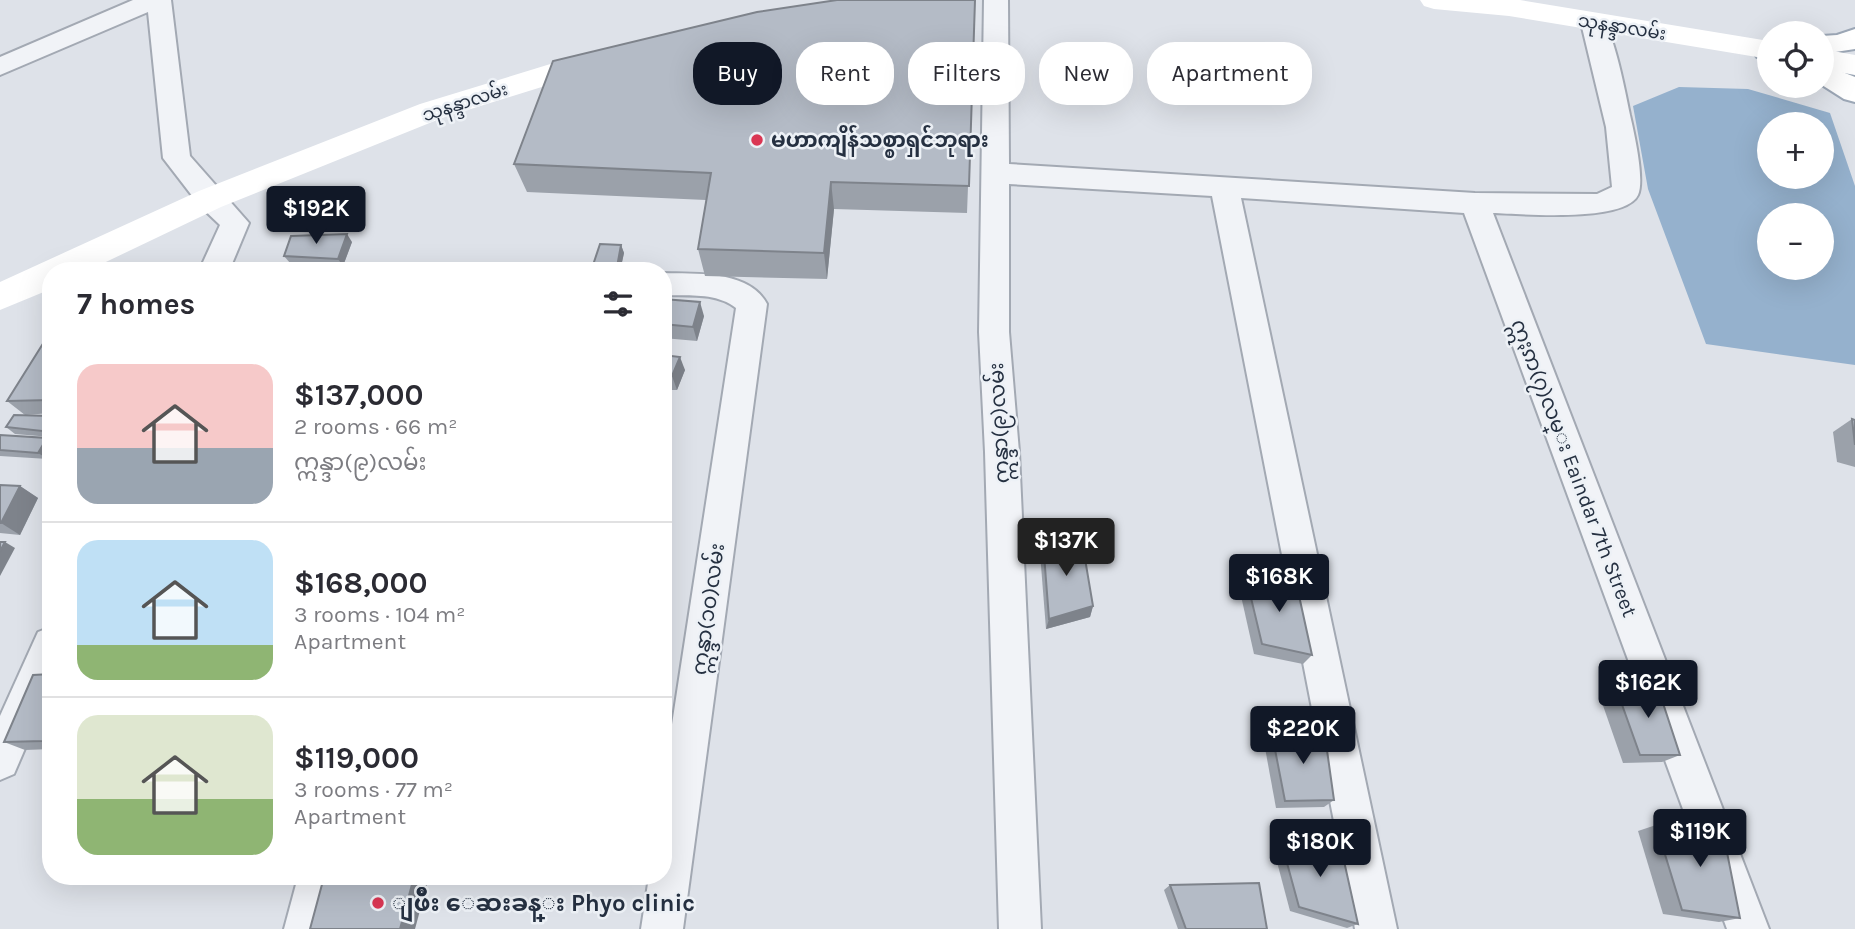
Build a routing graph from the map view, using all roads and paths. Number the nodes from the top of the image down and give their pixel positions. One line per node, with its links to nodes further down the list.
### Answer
1 (157, 0): 12 (street); 17 (street)
2 (996, 0): 15 (street, ဣန္ဒာ(၉)လမ်း)
3 (1434, 0): 4 (main road, သုနန္ဒာလမ်း)
4 (1509, 4): 5 (main road, သုနန္ဒာလမ်း)
5 (1593, 23): 8 (main road, သုနန္ဒာလမ်း); 18 (street)
6 (1855, 38): 7 (main road)
7 (1834, 44)
8 (1757, 48)
9 (629, 52): 17 (main road, သုနန္ဒာလမ်း)
10 (1834, 61): 11 (main road)
11 (1855, 65)
12 (0, 67)
13 (1834, 81): 14 (main road)
14 (1855, 92)
15 (997, 173): 16 (street); 31 (street, ဣန္ဒာ(၉)လမ်း)
16 (1224, 186): 18 (street); 32 (street)
17 (210, 199): 19 (main road, သုနန္ဒာလမ်း); 20 (street)
18 (1475, 203): 33 (street, ဣႏၵာ(၇)လမ္း Eaindar 7th Street)
19 (75, 262)
20 (218, 262)
21 (42, 278): 23 (main road)
22 (672, 284): 26 (street, ဣန္ဒာ(၁၀)လမ်း)
23 (0, 297)
24 (42, 664): 25 (street)
25 (0, 760)
26 (672, 860)
27 (317, 885): 29 (street)
28 (668, 885): 30 (street, ဣန္ဒာ(၁၀)လမ်း)
29 (305, 929)
30 (662, 929)
31 (1020, 929)
32 (1376, 929)
33 (1748, 929)

